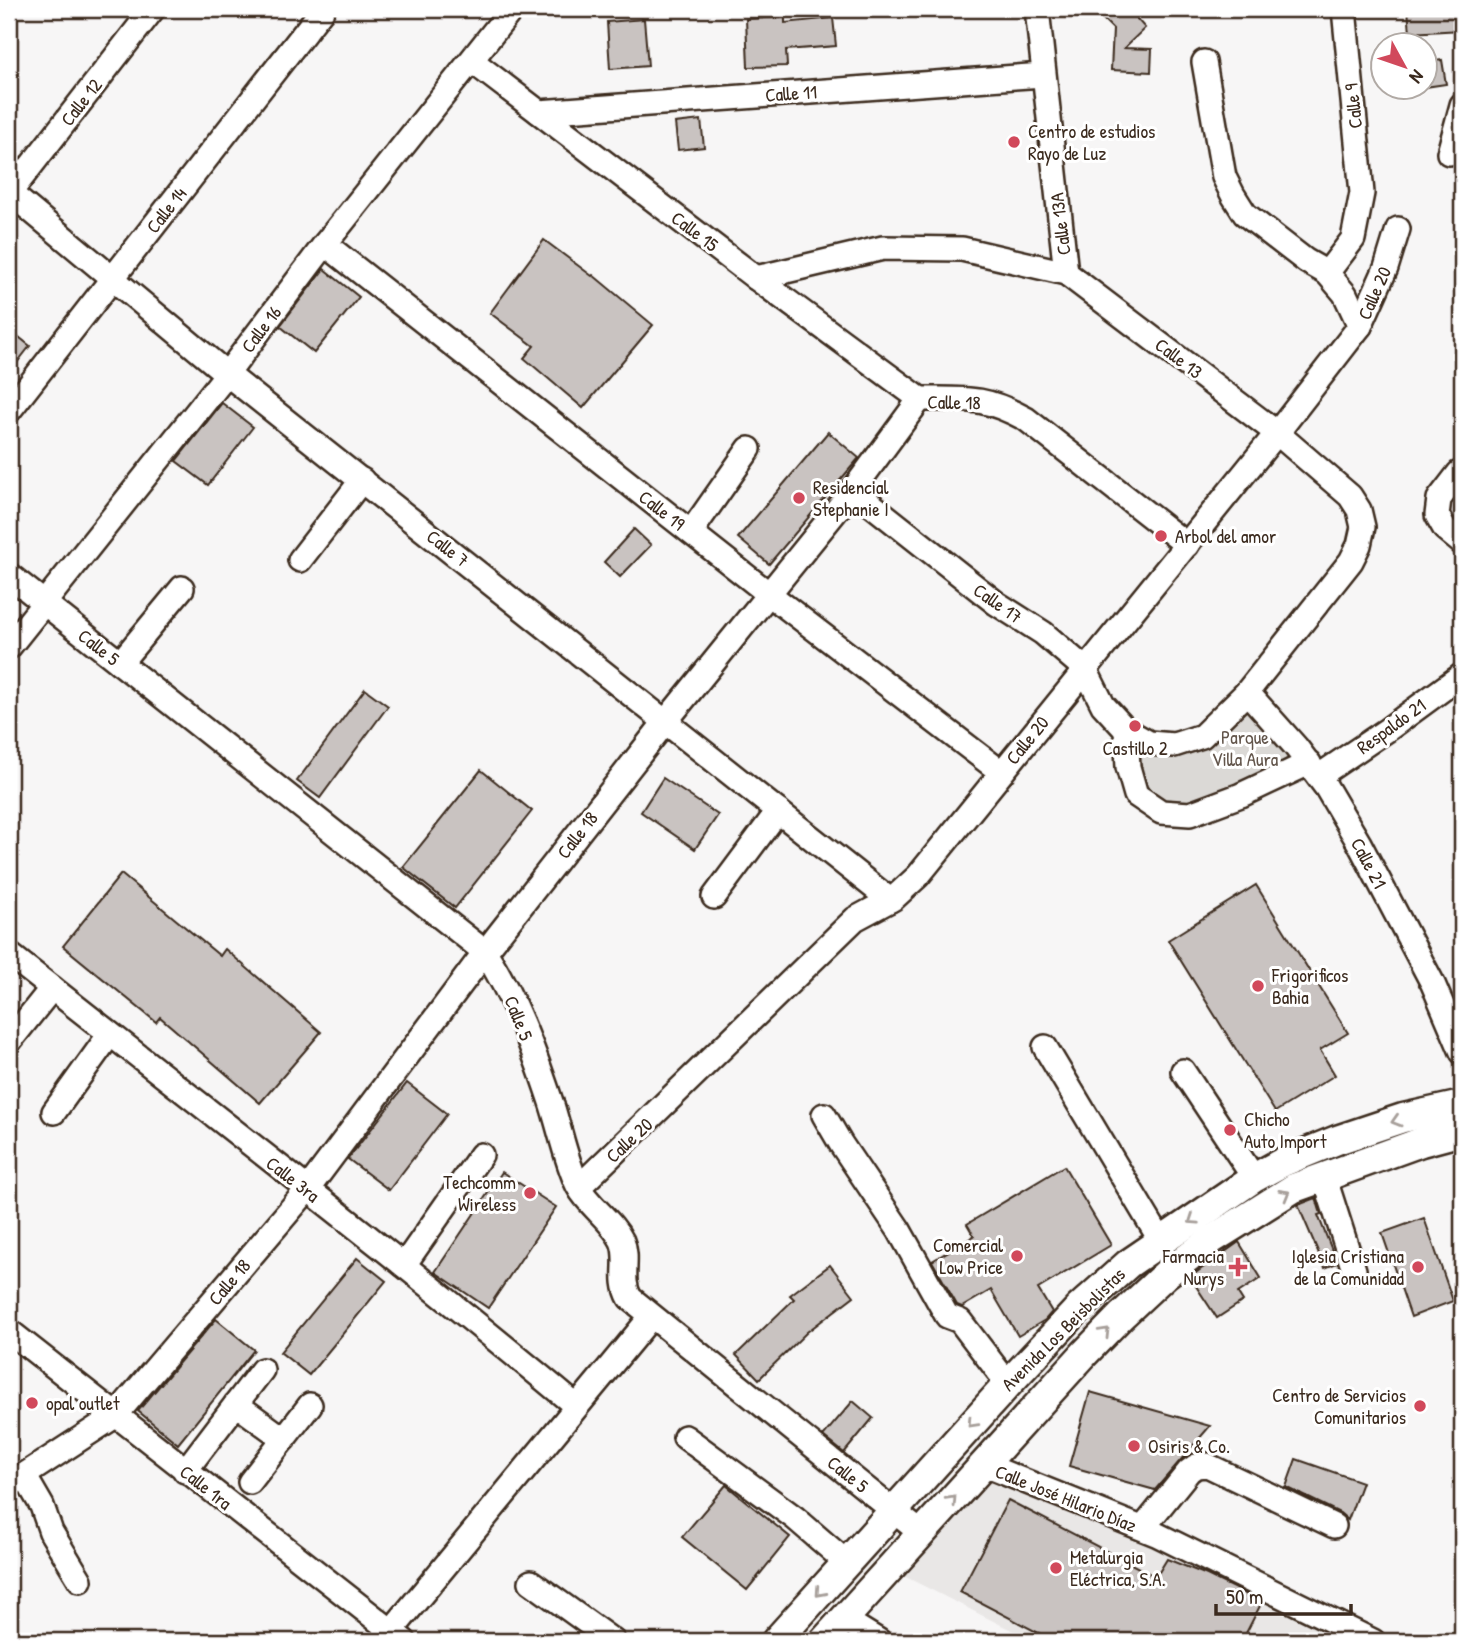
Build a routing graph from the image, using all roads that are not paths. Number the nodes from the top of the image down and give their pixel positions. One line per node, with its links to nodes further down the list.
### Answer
1 (152, 9): 12 (street, Calle 12)
2 (323, 9): 18 (street, Calle 14)
3 (512, 9): 6 (street, Calle 16)
4 (1037, 9): 8 (street, Calle 13A)
5 (1344, 9): 16 (street, Calle 9)
6 (472, 61): 10 (street, Calle 15); 14 (street, Calle 16)
7 (1204, 62): 16 (street)
8 (1043, 75): 10 (street, Calle 11); 15 (street, Calle 13A)
9 (1462, 106): 11 (street)
10 (538, 112): 17 (street, Calle 15)
11 (1449, 153)
12 (9, 193): 18 (street, Calle 7)
13 (1398, 229): 19 (street, Calle 20)
14 (326, 244): 20 (street, Calle 16); 28 (street, Calle 19)
15 (1066, 273): 17 (street, Calle 13); 23 (street, Calle 13)
16 (1327, 273): 19 (street)
17 (756, 278): 21 (street, Calle 15)
18 (112, 279): 20 (street, Calle 7); 22 (street, Calle 14)
19 (1360, 326): 23 (street, Calle 20)
20 (227, 374): 26 (street, Calle 7); 35 (street, Calle 16)
21 (920, 399): 27 (street, Calle 18); 30 (street, Calle 18)
22 (9, 411)
23 (1277, 433): 30 (street, Calle 20); 40 (street, Calle 13)
24 (749, 449): 28 (street)
25 (1462, 472): 29 (street)
26 (362, 480): 31 (street); 41 (street, Calle 7)
27 (853, 490): 34 (street, Calle 18); 38 (street, Calle 17)
28 (691, 532): 34 (street, Calle 19)
29 (1462, 543)
30 (1187, 545): 38 (street, Calle 20)
31 (300, 560)
32 (9, 575): 35 (street, Calle 5)
33 (182, 588): 37 (street)
34 (769, 594): 41 (street, Calle 18); 44 (street, Calle 19)
35 (44, 603): 36 (street, Calle 16); 37 (street, Calle 5)
36 (9, 647)
37 (120, 663): 48 (street, Calle 5)
38 (1086, 669): 42 (street, Calle 17); 44 (street, Calle 20)
39 (1462, 675): 43 (street, Respaldo 21)
40 (1247, 692): 42 (street, Calle 17); 43 (street, Calle 21)
41 (666, 721): 45 (street, Calle 7); 48 (street, Calle 18)
42 (1126, 730): 43 (street)
43 (1314, 769): 51 (street, Calle 21)
44 (1002, 772): 47 (street, Calle 20)
45 (778, 811): 46 (street); 47 (street, Calle 7)
46 (714, 897)
47 (890, 900): 64 (street, Calle 20)
48 (485, 952): 64 (street, Calle 5); 65 (street, Calle 18)
49 (9, 954): 50 (street, Calle 3ra)
50 (52, 988): 52 (street, Calle 3ra); 53 (street)
51 (1455, 1014): 55 (street, Calle 21)
52 (110, 1034): 58 (street); 65 (street, Calle 3ra)
53 (9, 1042)
54 (1045, 1047): 66 (street)
55 (1462, 1052)
56 (1183, 1071): 63 (street)
57 (1462, 1105): 63 (main road, Avenida Los Beisbolistas, one-way to 63)
58 (54, 1112)
59 (824, 1115): 72 (street)
60 (1462, 1131): 62 (main road, Avenida Los Beisbolistas)
61 (481, 1155): 67 (street)
62 (1324, 1176): 68 (street); 79 (main road, Avenida Los Beisbolistas, one-way to 62)
63 (1254, 1178): 66 (main road, Avenida Los Beisbolistas, one-way to 66)
64 (579, 1187): 69 (street, Calle 5)
65 (307, 1190): 67 (street, Calle 3ra); 76 (street, Calle 18)
66 (1161, 1241): 72 (main road, Avenida Los Beisbolistas)
67 (404, 1265): 75 (street, Calle 3ra)
68 (1354, 1270)
69 (651, 1317): 75 (street); 83 (street, Calle 5)
70 (9, 1331): 76 (street, Calle 1ra)
71 (262, 1370): 73 (street)
72 (1007, 1384): 83 (main road, Avenida Los Beisbolistas, one-way to 83)
73 (236, 1404): 78 (street); 80 (street)
74 (310, 1405): 78 (street)
75 (576, 1406): 91 (street)
76 (115, 1416): 80 (street, Calle 1ra); 81 (street, Calle 18)
77 (685, 1437): 87 (street)
78 (284, 1439): 82 (street)
79 (985, 1465): 85 (street, Calle José Hilario Díaz); 86 (main road, Avenida Los Beisbolistas, one-way to 79)
80 (185, 1471): 91 (street, Calle 1ra)
81 (16, 1480): 88 (street)
82 (250, 1482)
83 (892, 1510): 86 (street, Calle 5); 87 (main road, Avenida Los Beisbolistas)
84 (1334, 1526): 85 (street)
85 (1143, 1528): 96 (street, Calle José Hilario Díaz)
86 (921, 1533): 90 (main road, Avenida Los Beisbolistas)
87 (846, 1562): 93 (main road, Avenida Los Beisbolistas, one-way to 93)
88 (80, 1580)
89 (531, 1582): 92 (street)
90 (845, 1620): 94 (main road, Avenida Los Beisbolistas); 95 (street)
91 (393, 1638)
92 (613, 1641)
93 (776, 1641)
94 (824, 1641)
95 (879, 1641)
96 (1373, 1641)

